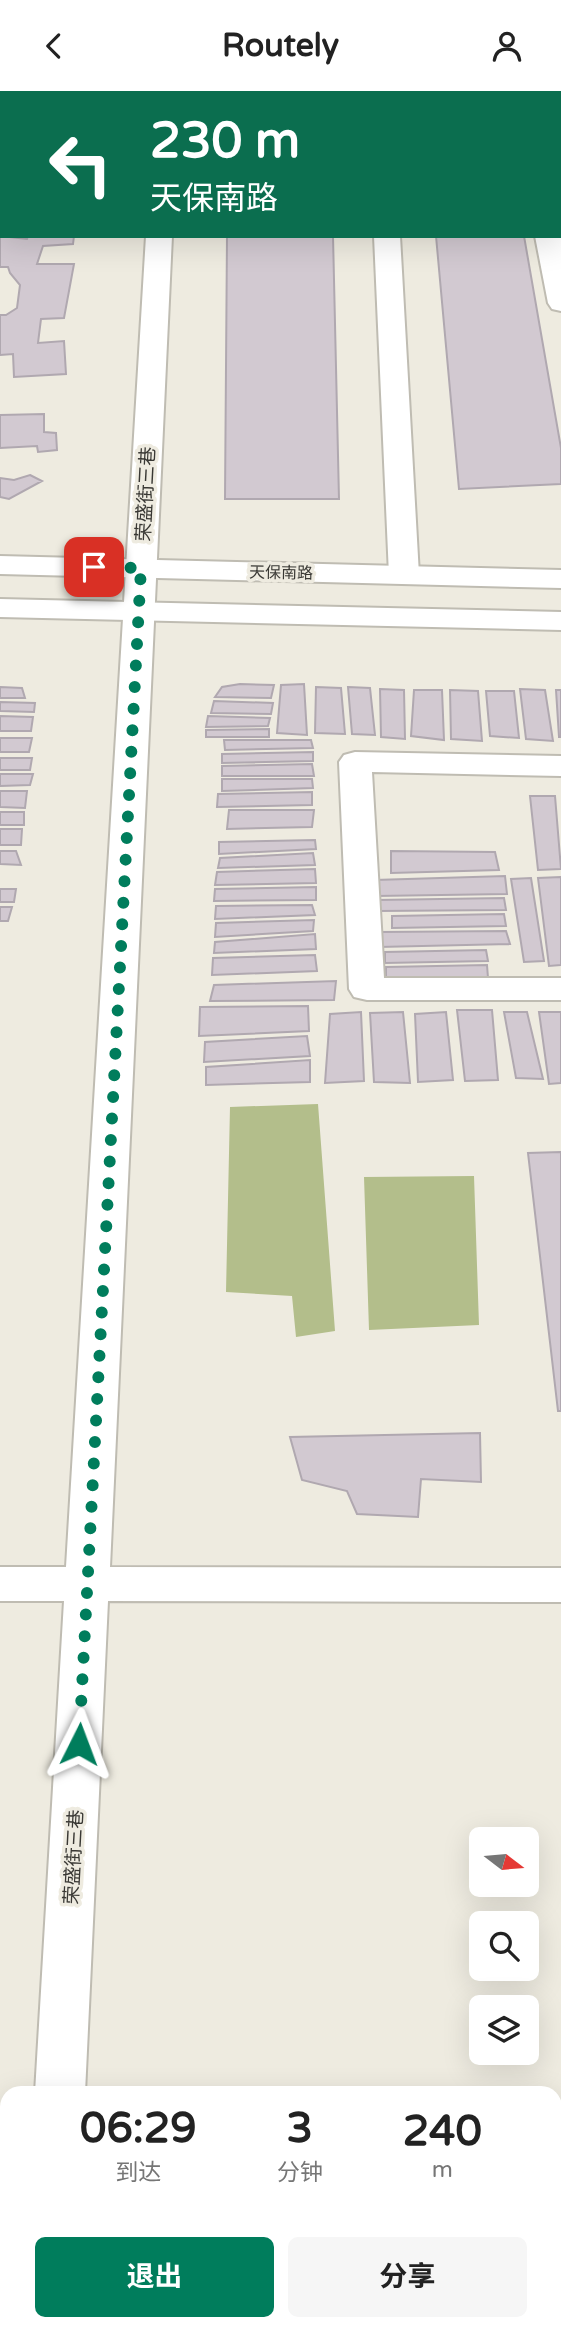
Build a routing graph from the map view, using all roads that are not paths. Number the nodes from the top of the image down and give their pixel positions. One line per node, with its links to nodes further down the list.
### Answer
1 (159, 238): 6 (street, 荣盛街三巷)
2 (387, 238): 7 (street)
3 (548, 238): 4 (street)
4 (561, 303)
5 (0, 565): 6 (street, 天保南路)
6 (141, 568): 7 (street, 天保南路); 10 (street, 荣盛街三巷)
7 (404, 575): 8 (street, 天保南路)
8 (561, 579)
9 (0, 608): 10 (street)
10 (139, 611): 11 (street); 14 (street, 荣盛街三巷)
11 (561, 621)
12 (561, 766): 13 (street)
13 (561, 989)
14 (87, 1583): 15 (street); 16 (street); 17 (street, 荣盛街三巷)
15 (0, 1584)
16 (561, 1585)
17 (60, 2086)

